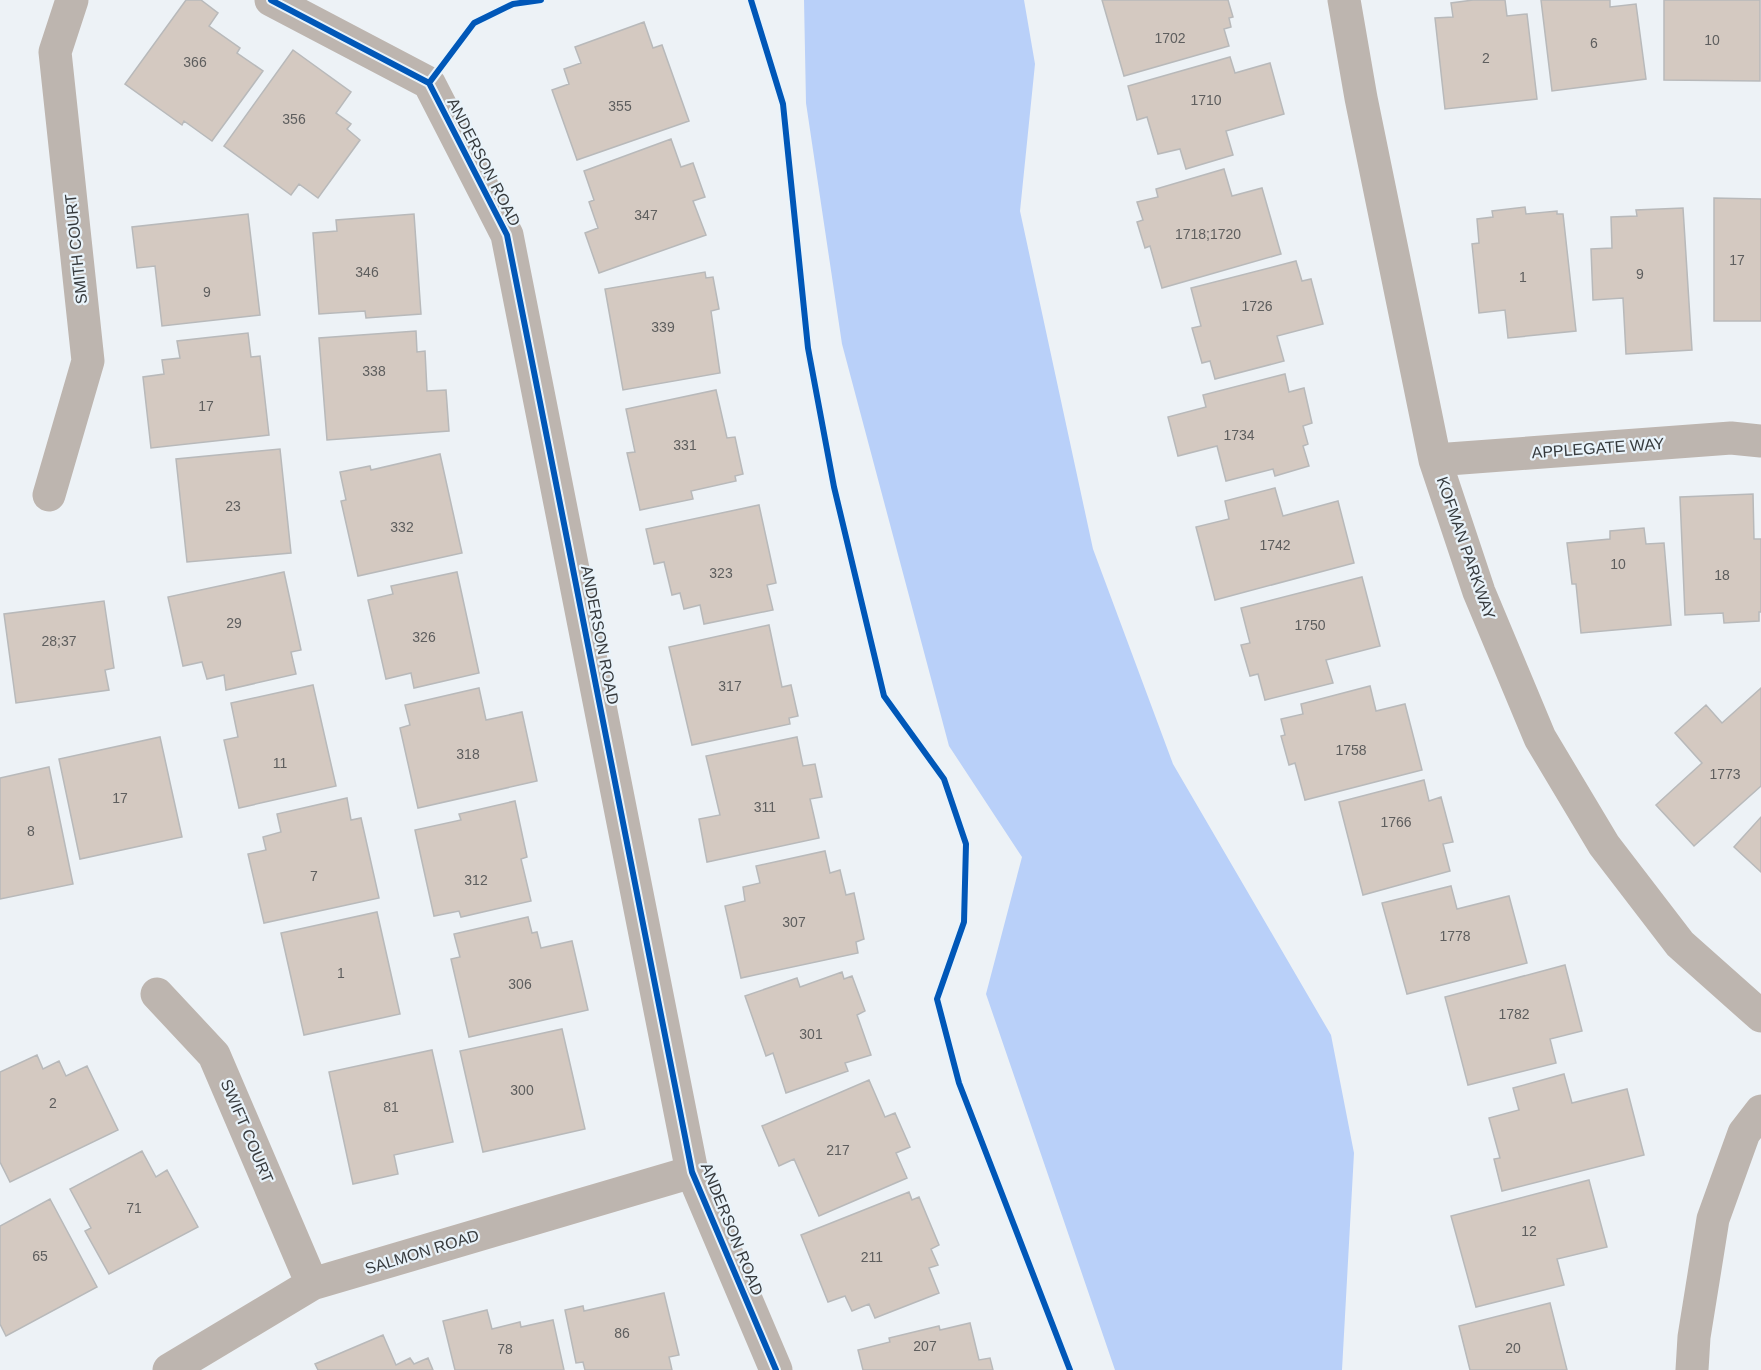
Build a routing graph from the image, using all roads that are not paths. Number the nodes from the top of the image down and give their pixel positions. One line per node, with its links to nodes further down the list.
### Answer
1 (72, 0): 6 (street, SMITH COURT)
2 (271, 0): 10 (street, ANDERSON ROAD)
3 (1344, 0): 5 (street, KOFMAN PARKWAY)
4 (1761, 441): 5 (street, APPLEGATE WAY)
5 (1435, 460): 8 (street, KOFMAN PARKWAY)
6 (49, 495)
7 (157, 994): 11 (street, SWIFT COURT)
8 (1761, 1016)
9 (1761, 1111): 14 (street)
10 (692, 1172): 11 (street, SALMON ROAD); 13 (street, ANDERSON ROAD)
11 (312, 1284): 12 (street, SALMON ROAD)
12 (169, 1370)
13 (776, 1370)
14 (1692, 1370)

